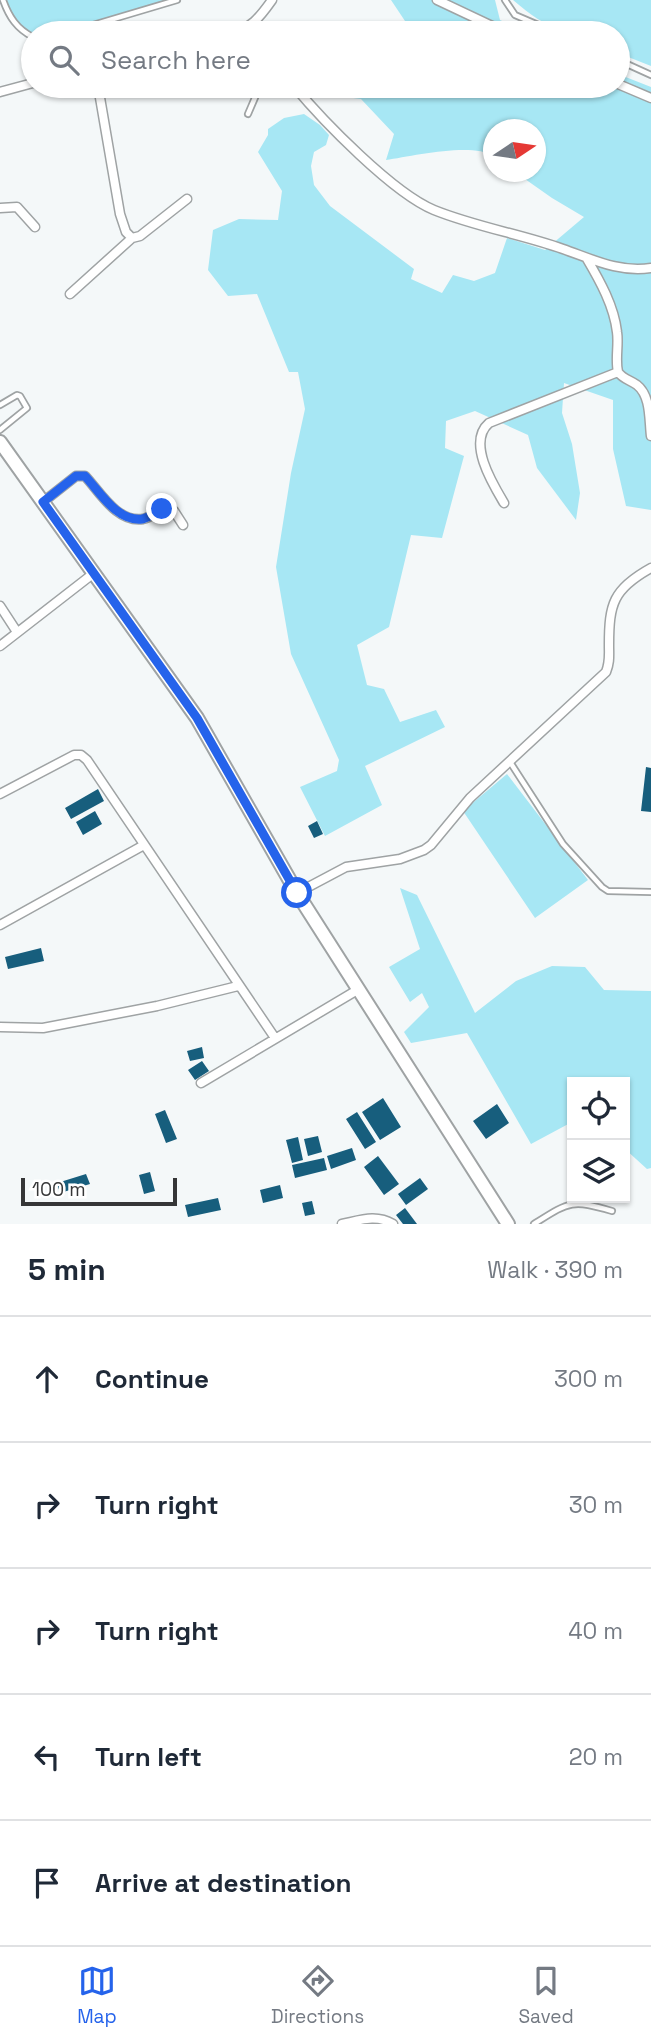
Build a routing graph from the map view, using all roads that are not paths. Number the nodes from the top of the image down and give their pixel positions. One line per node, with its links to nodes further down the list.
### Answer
1 (3, 0): 10 (lane)
2 (177, 0): 6 (lane)
3 (272, 0): 7 (street)
4 (437, 0): 8 (street)
5 (505, 0): 9 (lane)
6 (106, 21)
7 (257, 21)
8 (482, 21)
9 (529, 21)
10 (21, 31)
11 (630, 65): 12 (lane)
12 (651, 75)
13 (21, 86): 15 (street)
14 (630, 89): 19 (street)
15 (0, 92)
16 (100, 98): 24 (street)
17 (255, 98): 20 (lane)
18 (305, 98): 25 (street)
19 (651, 98)
20 (248, 114)
21 (187, 199): 24 (street)
22 (0, 208): 23 (street)
23 (35, 227)
24 (132, 238): 27 (street)
25 (587, 259): 26 (street); 28 (street)
26 (651, 268)
27 (70, 294)
28 (618, 372): 33 (street); 36 (street)
29 (0, 404): 31 (lane)
30 (0, 418): 31 (lane)
31 (6, 426): 32 (lane)
32 (0, 430)
33 (651, 436)
34 (0, 442): 35 (street)
35 (43, 502): 37 (street); 39 (street)
36 (504, 503)
37 (183, 525)
38 (651, 569): 43 (street)
39 (94, 573): 41 (street); 47 (street)
40 (0, 606): 41 (street)
41 (17, 632): 42 (street)
42 (0, 646)
43 (510, 761): 46 (lane); 47 (street)
44 (0, 794): 45 (street)
45 (144, 845): 48 (street); 49 (street)
46 (651, 892)
47 (297, 893): 50 (street)
48 (0, 925)
49 (238, 986): 51 (street); 52 (street)
50 (359, 989): 52 (street); 57 (street)
51 (0, 1027)
52 (275, 1038): 53 (street)
53 (201, 1083)
54 (612, 1211): 58 (lane)
55 (342, 1224): 56 (street)
56 (393, 1224)
57 (508, 1224)
58 (534, 1224)

